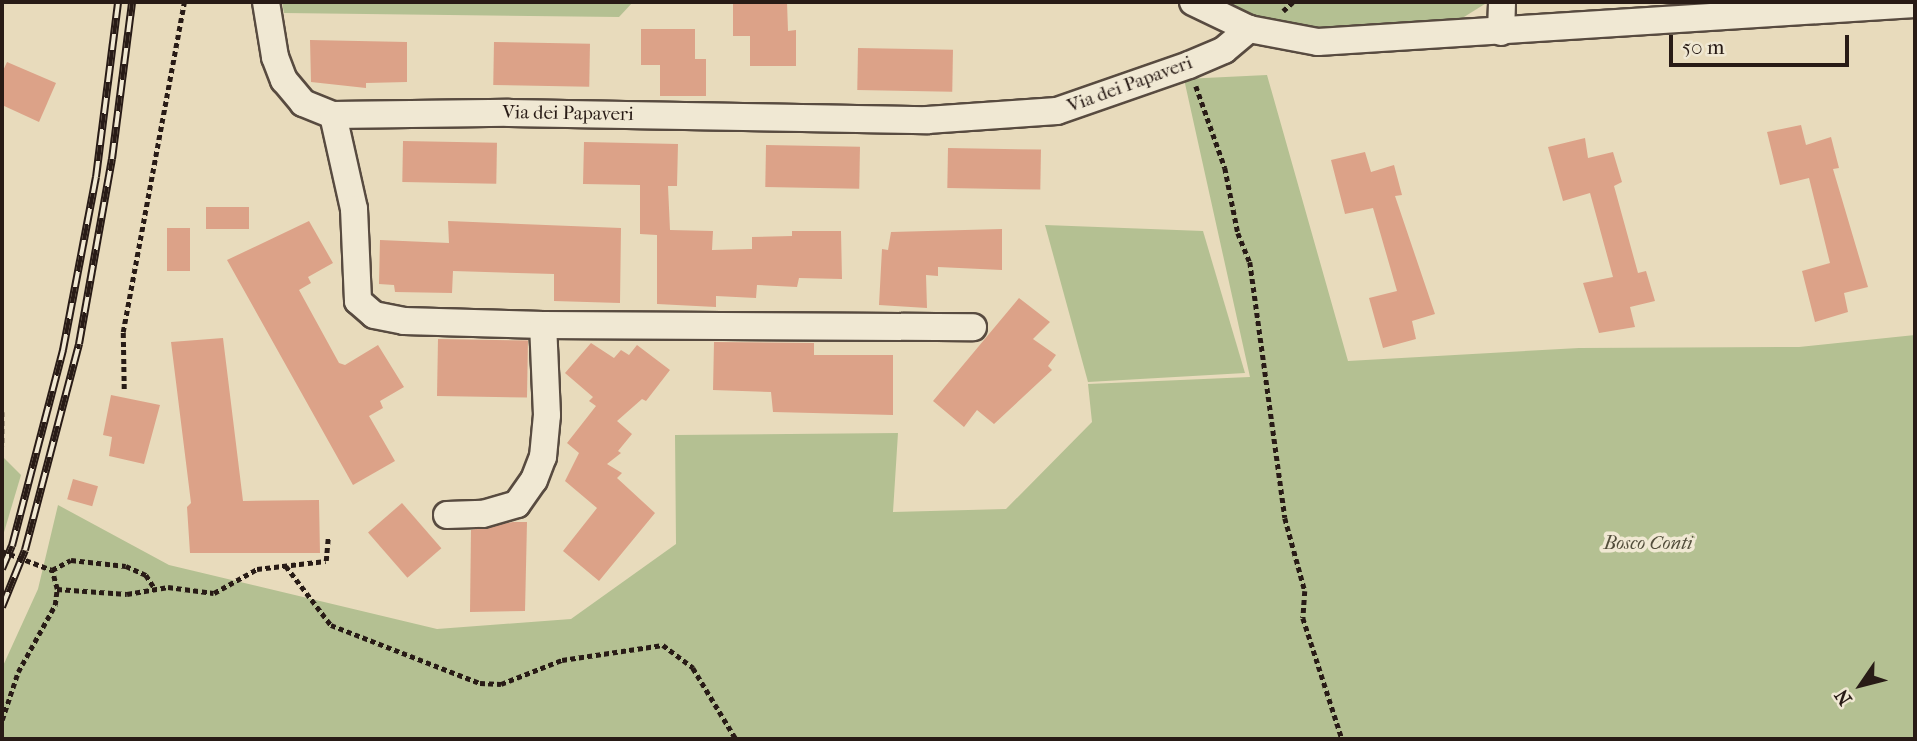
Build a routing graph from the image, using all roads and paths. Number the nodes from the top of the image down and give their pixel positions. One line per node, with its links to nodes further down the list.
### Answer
1 (184, 2): 12 (path)
2 (266, 2): 9 (street, Via dei Papaveri)
3 (1193, 2): 6 (street)
4 (1502, 2): 7 (street)
5 (1915, 4): 7 (street)
6 (1249, 29): 7 (street); 8 (street, Via dei Papaveri)
7 (1501, 32)
8 (1189, 65): 9 (street, Via dei Papaveri); 24 (path)
9 (333, 116): 10 (street)
10 (543, 324): 11 (street); 15 (street)
11 (973, 327)
12 (124, 388)
13 (2, 412): 14 (path)
14 (2, 446)
15 (447, 515)
16 (328, 538): 18 (path)
17 (2, 551): 19 (path, bridge)
18 (286, 566): 21 (path); 23 (path)
19 (52, 570): 20 (path); 21 (path)
20 (57, 589): 21 (path); 22 (path)
21 (155, 589)
22 (2, 720)
23 (736, 739)
24 (1342, 739)

